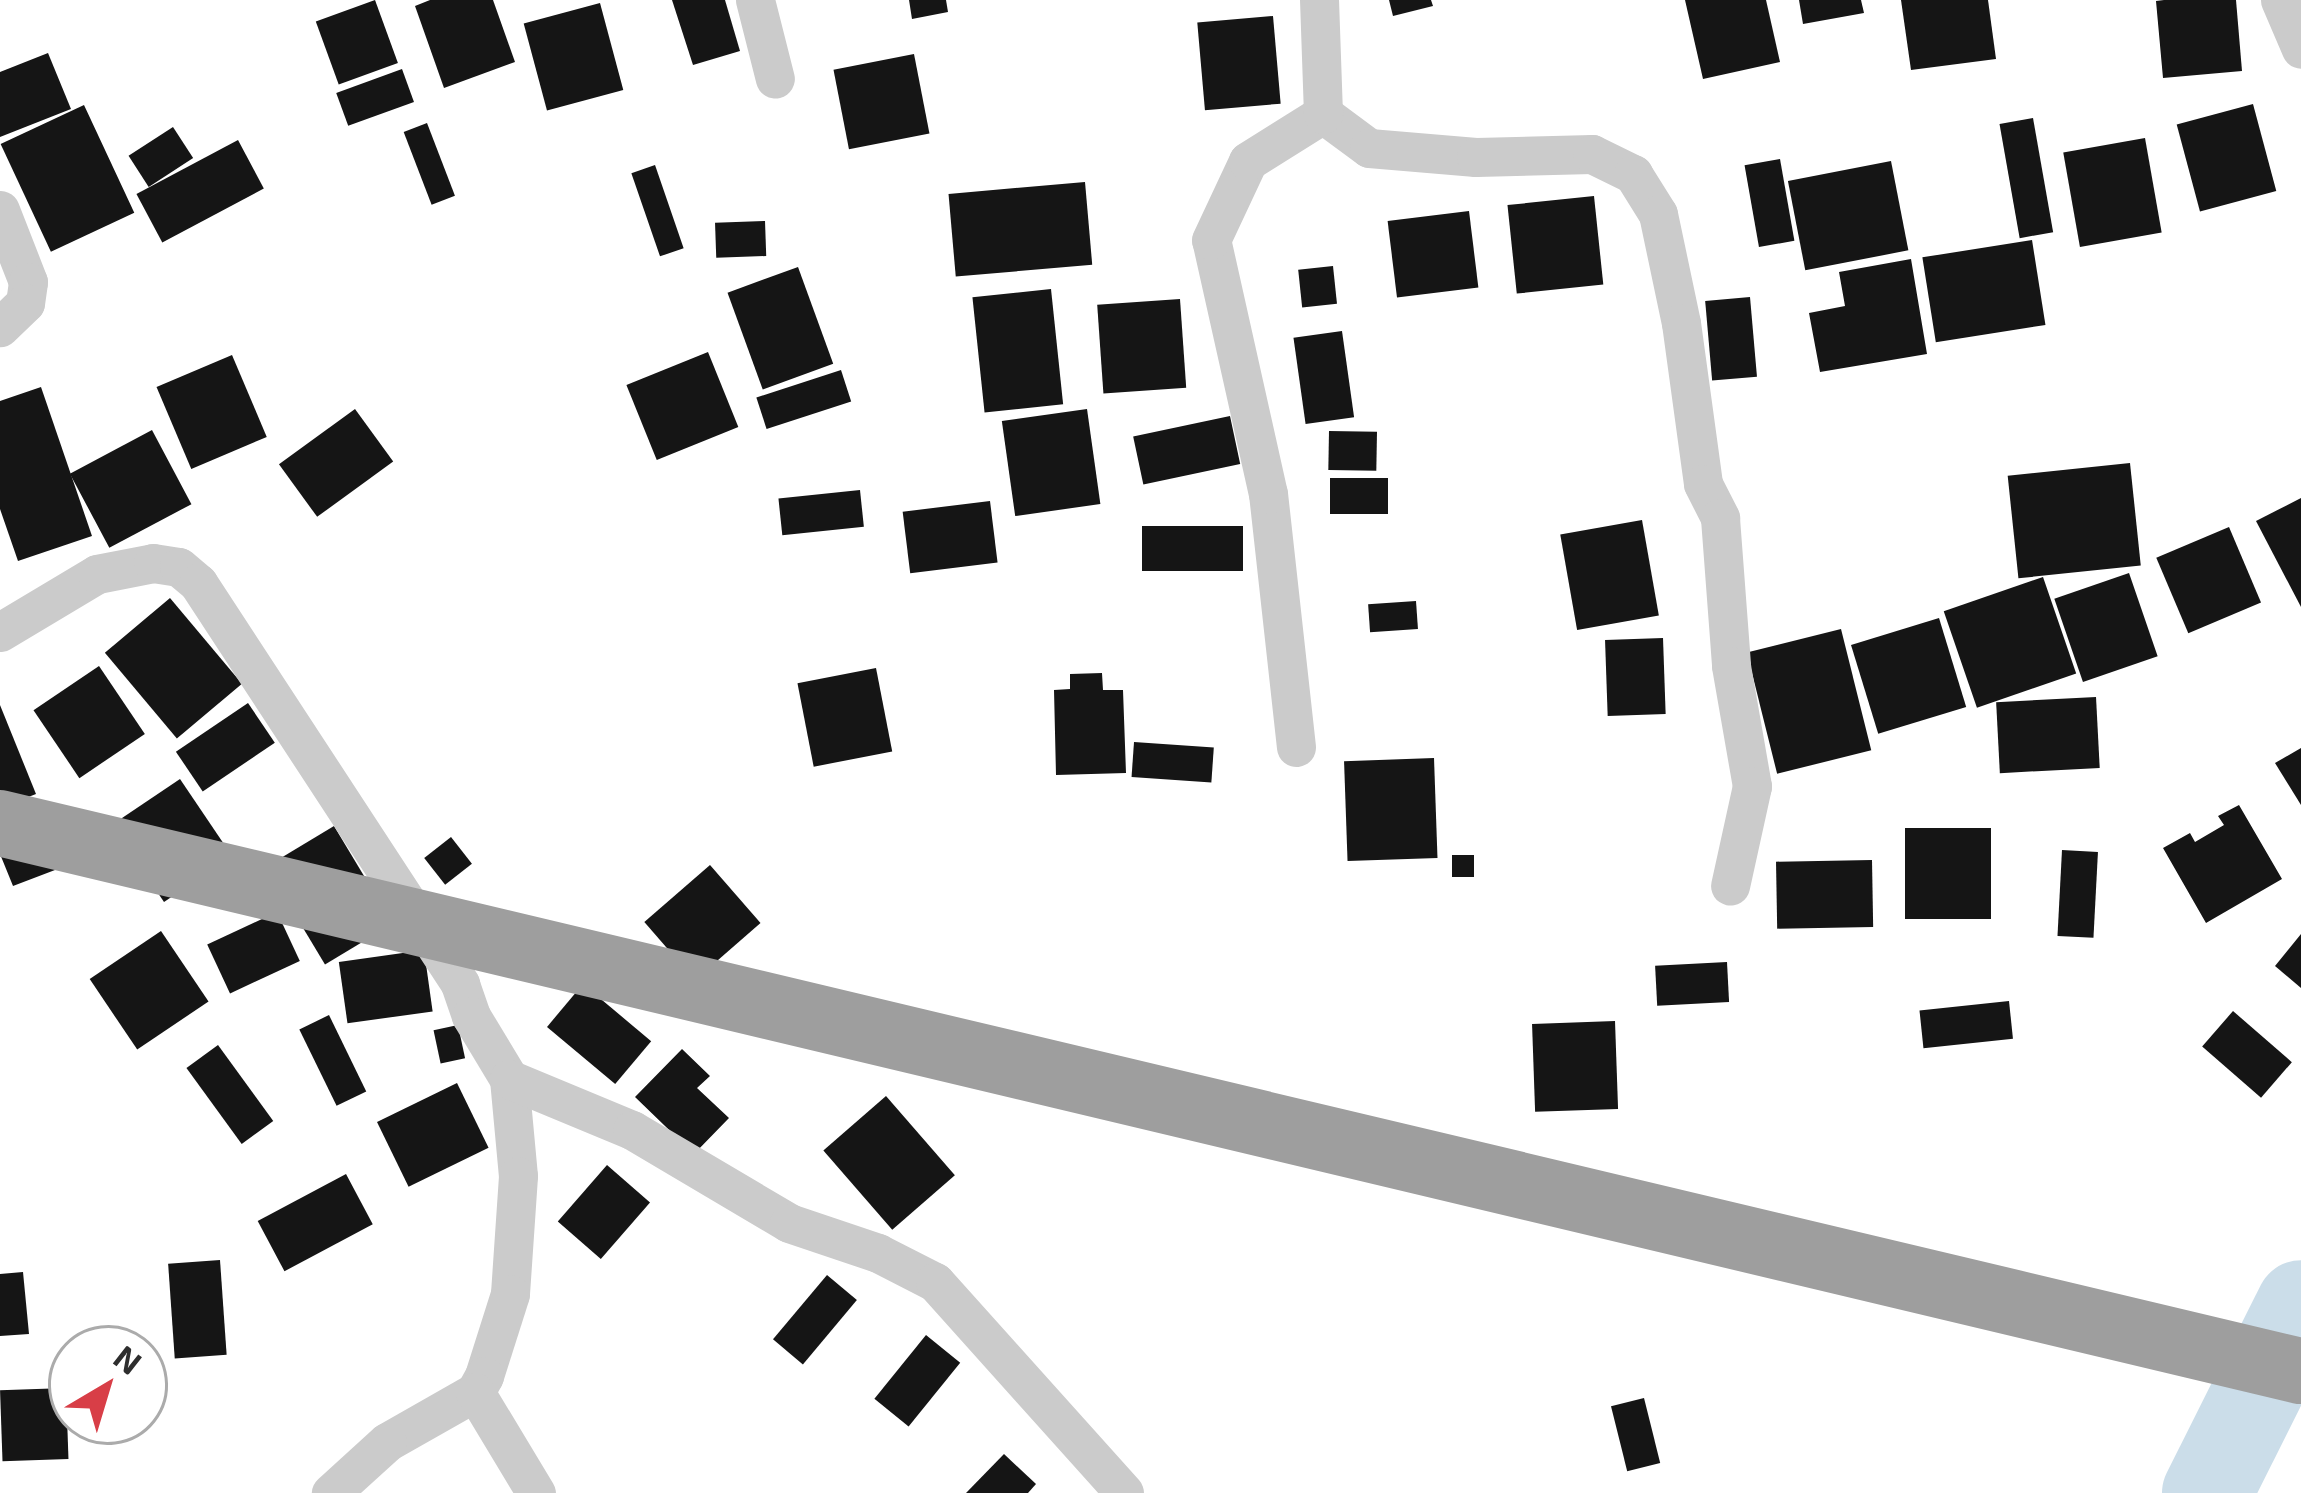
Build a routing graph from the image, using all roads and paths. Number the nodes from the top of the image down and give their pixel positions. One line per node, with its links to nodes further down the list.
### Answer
1 (755, 0): 5 (street)
2 (1319, 0): 6 (street)
3 (2280, 0): 4 (street)
4 (2301, 49)
5 (775, 79)
6 (1323, 114): 10 (street); 12 (street)
7 (0, 210): 8 (street)
8 (0, 327)
9 (0, 632): 13 (street)
10 (1296, 747)
11 (0, 823): 14 (highway)
12 (1730, 886)
13 (509, 1079): 15 (street); 18 (street)
14 (2301, 1371)
15 (476, 1392): 16 (street); 17 (street)
16 (331, 1493)
17 (536, 1493)
18 (1124, 1493)

